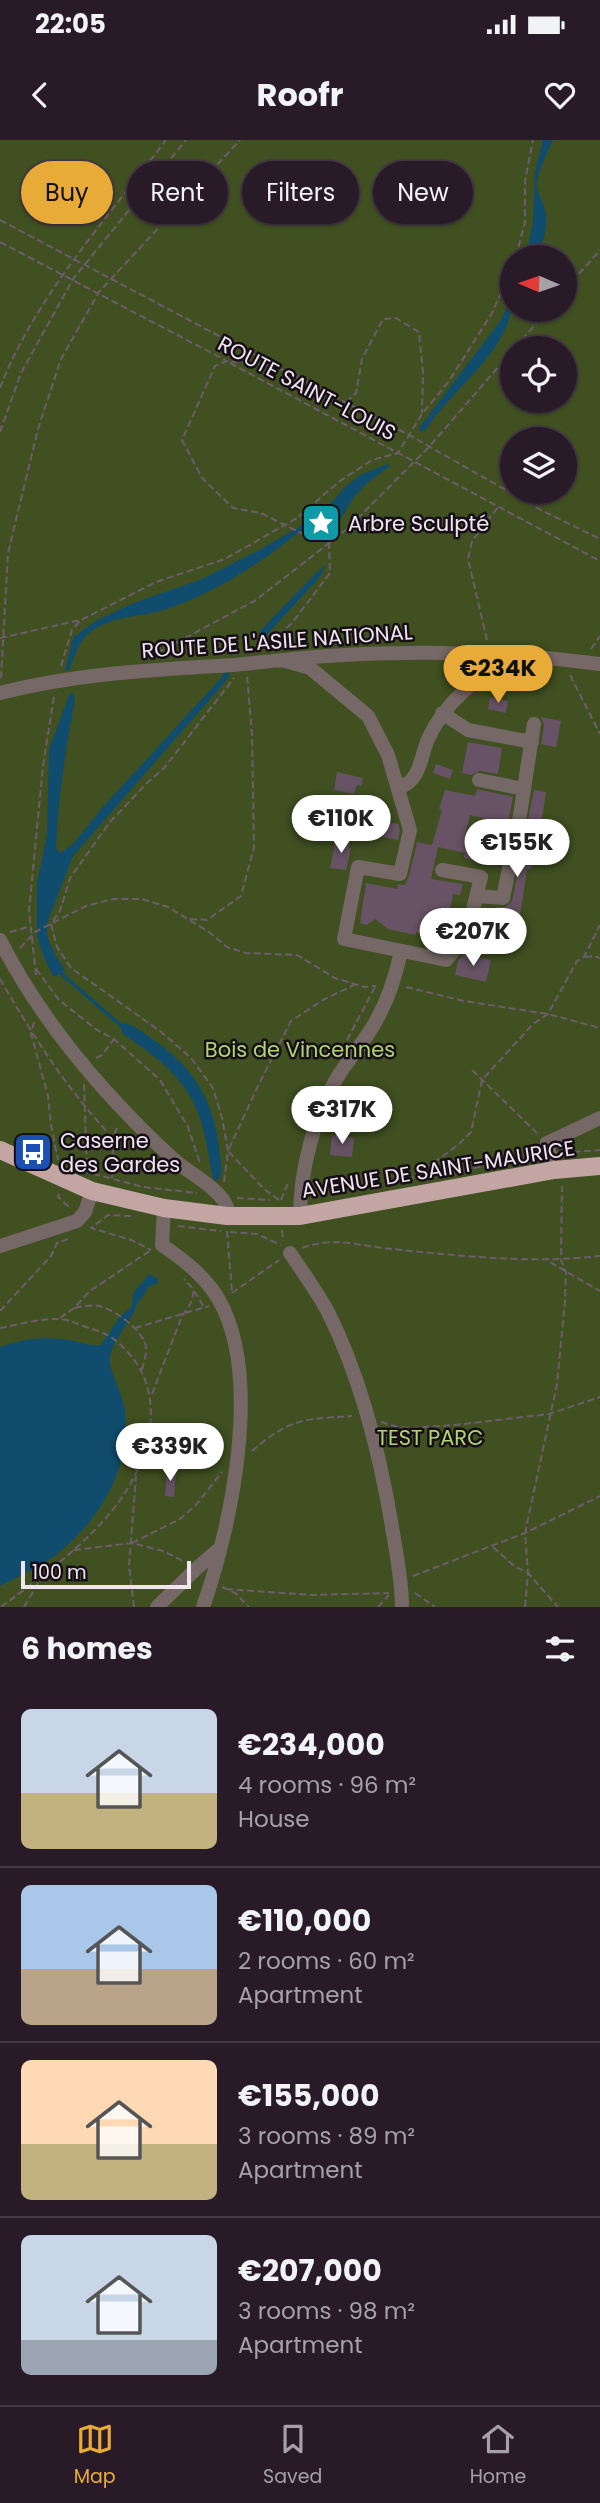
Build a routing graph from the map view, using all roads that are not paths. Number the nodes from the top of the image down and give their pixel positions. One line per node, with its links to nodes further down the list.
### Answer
1 (514, 655): 2 (street, ROUTE DE L'ASILE NATIONAL); 3 (street, ROUTE DE L'ASILE NATIONAL); 5 (street)
2 (282, 660): 4 (street, ROUTE DE L'ASILE NATIONAL); 9 (street)
3 (600, 664)
4 (0, 691)
5 (442, 713): 7 (street); 9 (street)
6 (534, 724): 7 (street)
7 (532, 742): 10 (street)
8 (480, 780): 10 (street)
9 (399, 788): 14 (street)
10 (524, 789): 12 (street)
11 (442, 870): 12 (street)
12 (477, 896): 14 (street)
13 (4, 936): 22 (street)
14 (401, 950): 21 (street)
15 (600, 1118): 17 (street)
16 (0, 1150): 19 (main road, AVENUE DE SAINT-MAURICE)
17 (553, 1159): 18 (main road, AVENUE DE SAINT-MAURICE); 21 (main road, AVENUE DE SAINT-MAURICE)
18 (600, 1166)
19 (92, 1191): 20 (main road, AVENUE DE SAINT-MAURICE); 23 (street)
20 (164, 1208): 22 (main road, AVENUE DE SAINT-MAURICE); 25 (street)
21 (300, 1216): 22 (main road, AVENUE DE SAINT-MAURICE)
22 (227, 1223)
23 (0, 1246)
24 (287, 1250): 28 (street)
25 (219, 1549): 26 (street); 27 (street)
26 (157, 1607)
27 (203, 1607)
28 (402, 1607)

